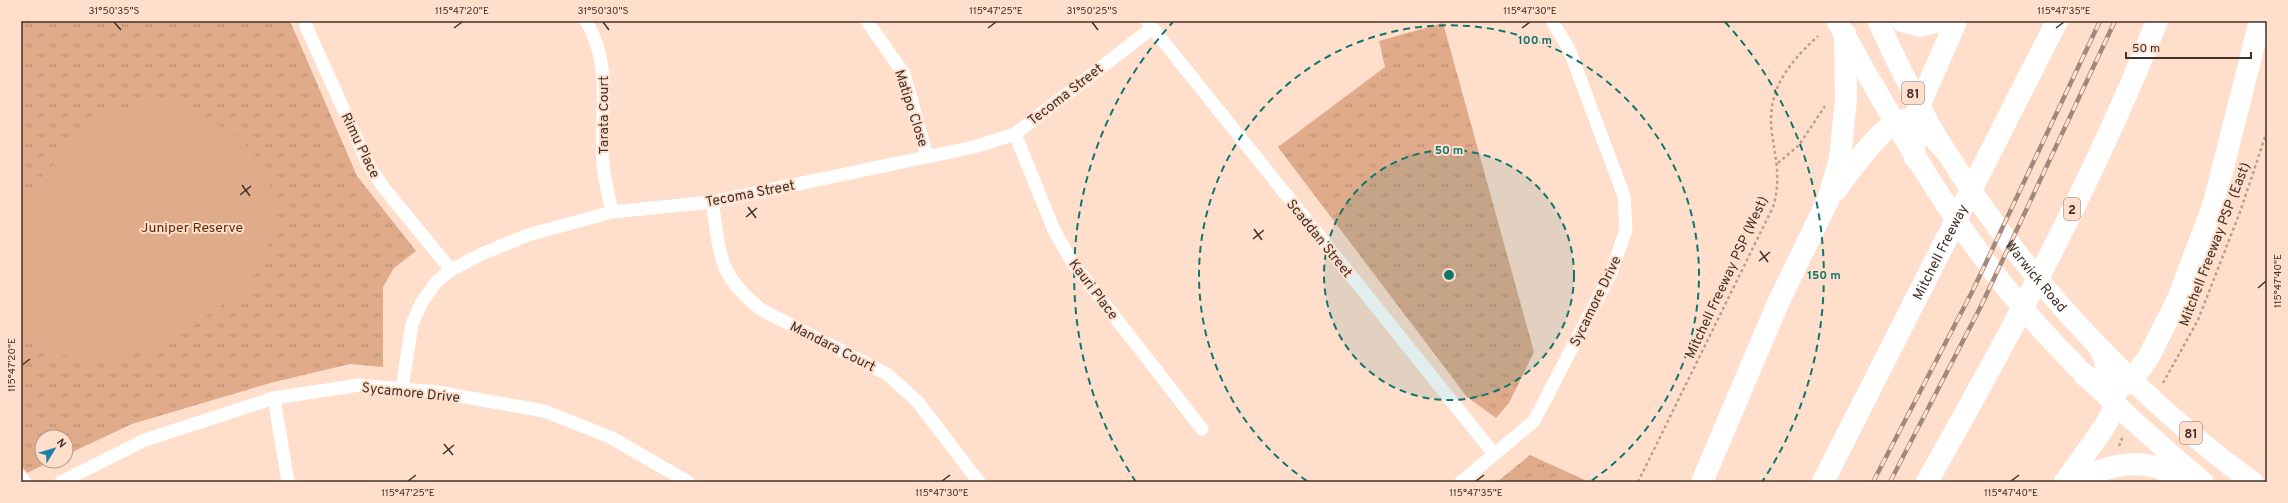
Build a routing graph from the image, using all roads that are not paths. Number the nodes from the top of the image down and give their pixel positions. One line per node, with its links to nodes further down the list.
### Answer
1 (586, 21): 21 (street, Tarata Court)
2 (867, 21): 16 (street, Matipo Close)
3 (1552, 21): 29 (street, Sycamore Drive)
4 (1878, 21): 14 (main road, 81)
5 (1902, 21): 6 (highway)
6 (1939, 21)
7 (1956, 21): 14 (highway)
8 (2057, 21): 38 (highway, Mitchell Freeway)
9 (2157, 21): 39 (highway, 2)
10 (2260, 21): 26 (highway)
11 (1149, 25): 15 (street, Tecoma Street); 29 (street, Scaddan Street)
12 (306, 26): 22 (street, Rimu Place)
13 (1841, 28): 14 (main road, 81); 19 (highway)
14 (1909, 116): 17 (highway); 18 (highway); 19 (highway)
15 (1015, 134): 16 (street, Tecoma Street); 28 (street, Kauri Place)
16 (928, 156): 20 (street, Tecoma Street)
17 (1949, 156): 23 (main road, Warwick Road)
18 (1915, 158): 24 (main road, Warwick Road)
19 (1828, 200): 37 (highway)
20 (712, 202): 21 (street, Tecoma Street); 35 (street, Mandara Court)
21 (612, 212): 22 (street, Tecoma Street)
22 (451, 270): 25 (street, Tecoma Street)
23 (2101, 350): 26 (highway)
24 (2085, 376): 26 (highway)
25 (402, 389): 27 (street, Sycamore Drive); 34 (street, Sycamore Drive)
26 (2120, 390): 40 (highway); 43 (main road, 81); 44 (main road, 81)
27 (274, 398): 32 (street, Sycamore Drive); 33 (street)
28 (1202, 429)
29 (1494, 454): 36 (street, Sycamore Drive)
30 (21, 477): 31 (street)
31 (25, 482)
32 (61, 482)
33 (288, 482)
34 (688, 482)
35 (980, 482)
36 (1461, 482)
37 (1702, 482)
38 (1823, 482)
39 (1927, 482)
40 (2065, 482)
41 (2078, 482): 42 (highway)
42 (2187, 482)
43 (2203, 482)
44 (2253, 482)

